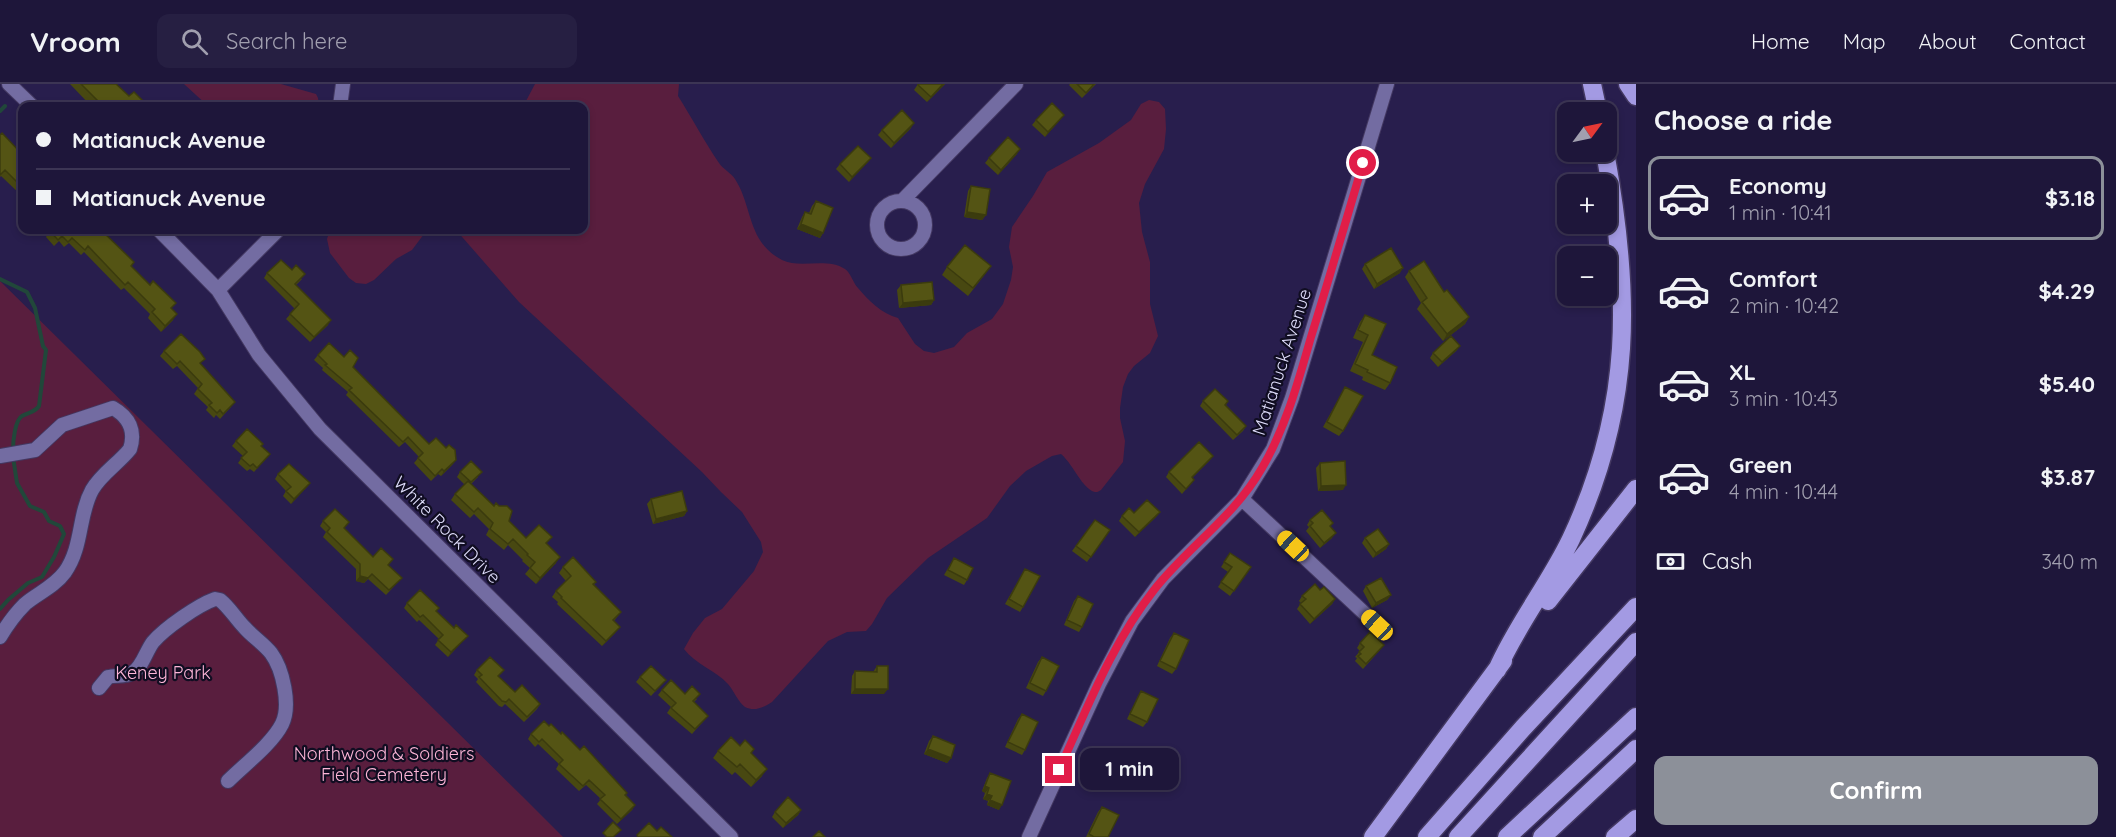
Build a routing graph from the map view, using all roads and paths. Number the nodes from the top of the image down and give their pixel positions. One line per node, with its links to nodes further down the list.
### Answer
1 (9, 84): 8 (street)
2 (343, 84): 9 (street)
3 (1016, 84): 12 (street)
4 (1387, 84): 18 (street, Matianuck Avenue)
5 (1592, 84): 10 (highway)
6 (1628, 84): 7 (highway)
7 (1636, 96)
8 (28, 102)
9 (341, 102)
10 (1596, 102)
11 (1607, 162): 24 (highway)
12 (902, 201)
13 (163, 234): 15 (street, White Rock Drive)
14 (274, 234): 15 (street)
15 (218, 290): 31 (street, White Rock Drive)
16 (1, 456): 21 (street)
17 (1636, 489): 24 (highway)
18 (1242, 499): 20 (street); 32 (street, Matianuck Avenue)
19 (1636, 607): 34 (highway)
20 (1377, 625)
21 (0, 637)
22 (1636, 642): 28 (highway)
23 (1636, 654): 28 (highway)
24 (1497, 670): 33 (highway)
25 (99, 688): 29 (street)
26 (1636, 717): 36 (highway)
27 (1636, 749): 37 (highway)
28 (1532, 754): 35 (highway)
29 (228, 781)
30 (1636, 819): 38 (highway)
31 (731, 837)
32 (1029, 837)
33 (1373, 837)
34 (1427, 837)
35 (1458, 837)
36 (1507, 837)
37 (1542, 837)
38 (1615, 837)

